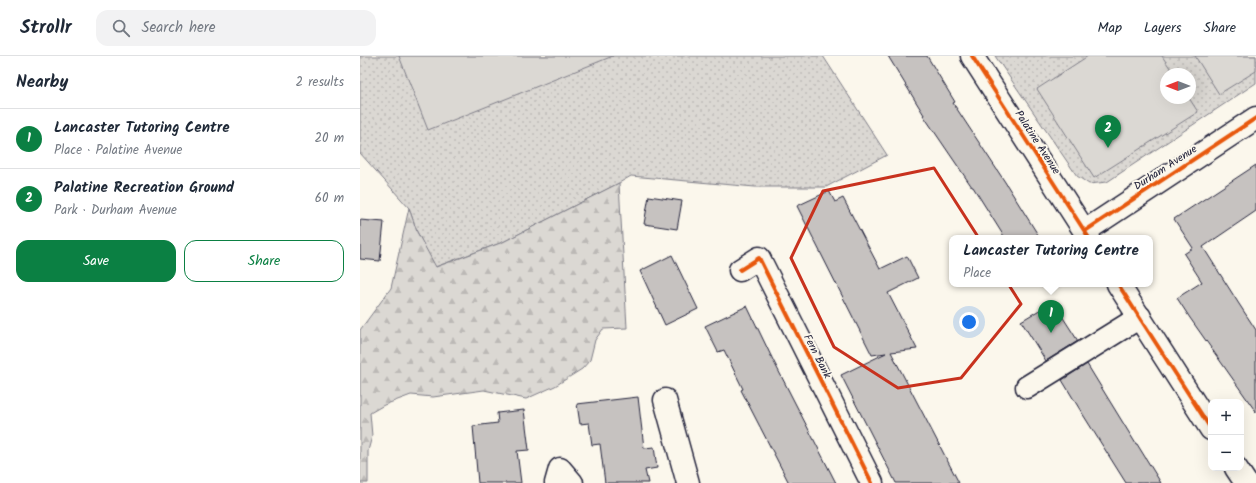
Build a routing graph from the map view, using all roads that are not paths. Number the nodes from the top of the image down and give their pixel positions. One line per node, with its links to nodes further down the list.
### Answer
1 (972, 56): 3 (street, Palatine Avenue)
2 (1256, 118): 3 (street, Durham Avenue)
3 (1087, 234)
4 (740, 270): 14 (street, Fern Bank)
5 (1120, 287): 6 (street)
6 (1140, 317): 7 (street); 9 (street)
7 (1028, 387)
8 (665, 400): 13 (street)
9 (1208, 424)
10 (1238, 471): 15 (street)
11 (556, 483): 12 (street)
12 (572, 483)
13 (688, 483)
14 (872, 483)
15 (1246, 483)

